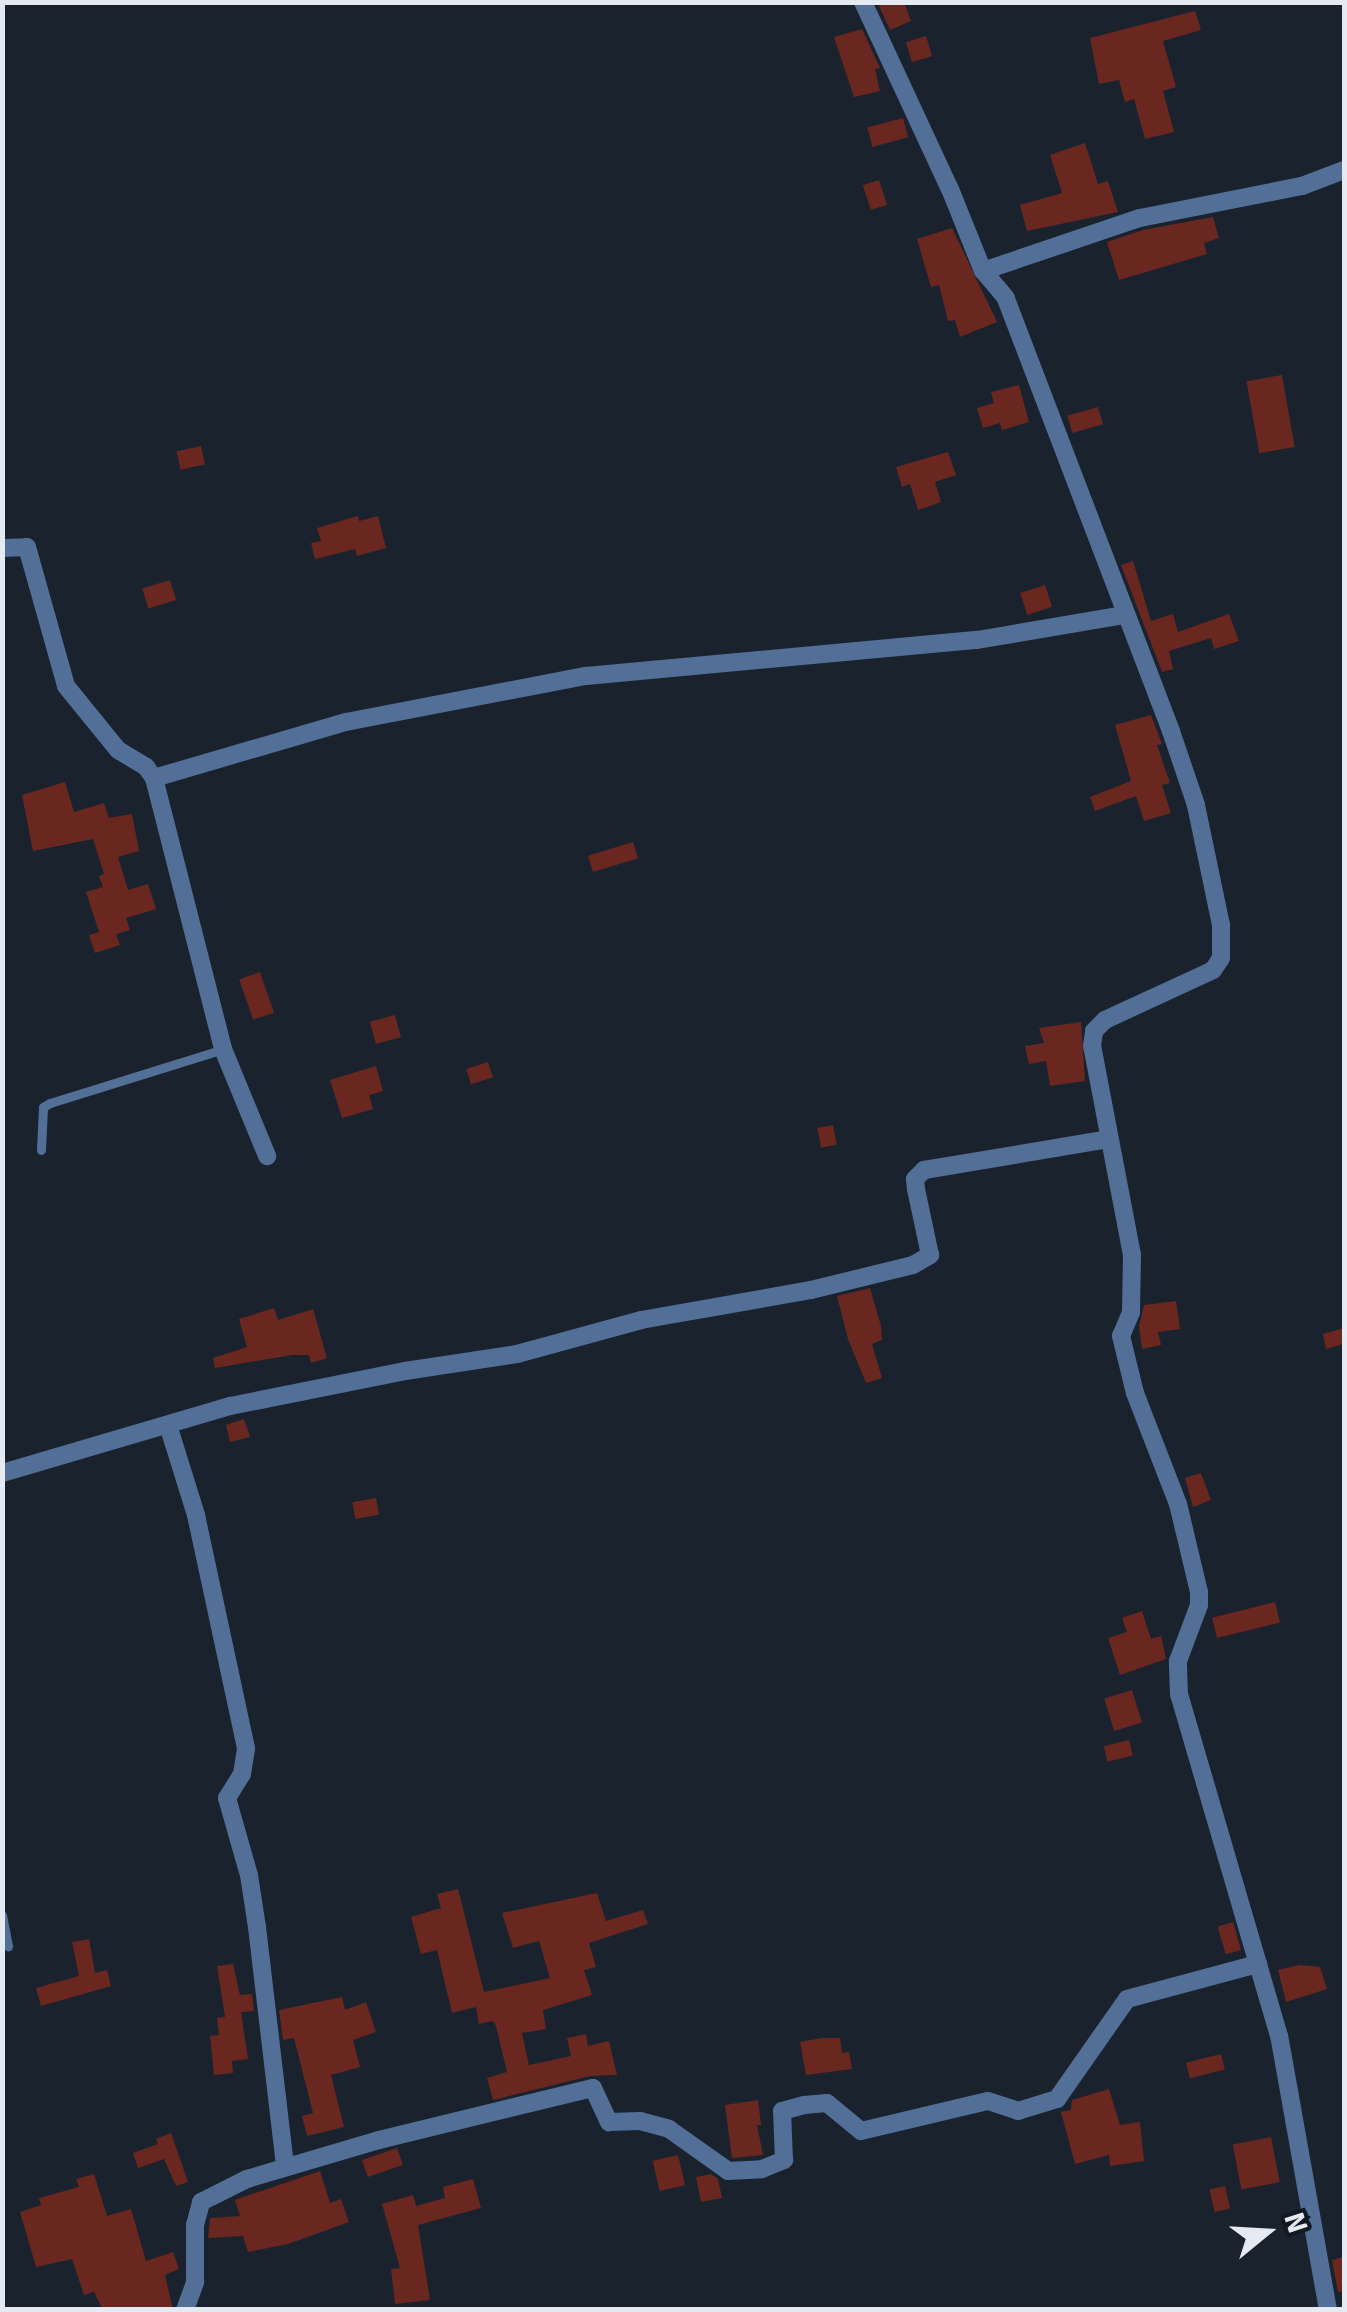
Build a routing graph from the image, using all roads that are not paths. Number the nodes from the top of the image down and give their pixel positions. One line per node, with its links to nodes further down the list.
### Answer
1 (863, 2): 3 (street)
2 (1344, 170): 3 (street)
3 (983, 270): 5 (street)
4 (2, 548): 6 (street)
5 (1125, 615): 6 (street); 8 (street)
6 (154, 778): 7 (street)
7 (222, 1049): 9 (lane); 10 (street)
8 (1109, 1139): 11 (street); 15 (street)
9 (41, 1150)
10 (267, 1156)
11 (168, 1425): 12 (street); 16 (street)
12 (2, 1473)
13 (2, 1914): 14 (lane)
14 (8, 1946)
15 (1258, 1964): 16 (street); 18 (street)
16 (285, 2167): 17 (street)
17 (185, 2310)
18 (1328, 2310)

